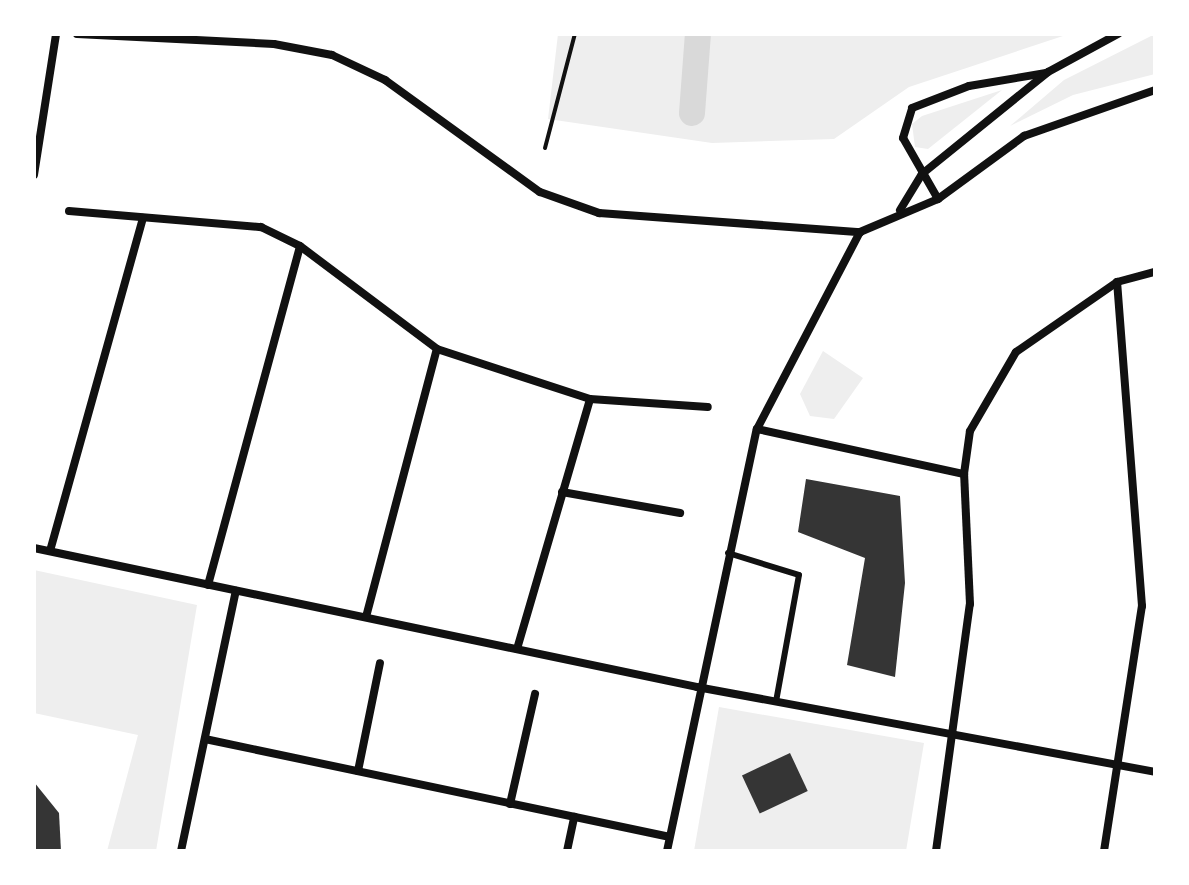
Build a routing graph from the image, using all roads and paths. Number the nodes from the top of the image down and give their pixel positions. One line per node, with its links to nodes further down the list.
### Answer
1 (56, 34): 9 (street)
2 (77, 34): 14 (street)
3 (575, 34): 7 (path)
4 (1118, 34): 5 (street)
5 (1048, 72): 8 (street); 8 (street)
6 (1155, 90): 10 (street)
7 (545, 148)
8 (922, 174): 10 (street); 11 (street)
9 (34, 175)
10 (938, 199): 11 (street)
11 (900, 210): 14 (street)
12 (69, 211): 13 (street)
13 (143, 218): 15 (street); 26 (street)
14 (860, 232): 21 (street)
15 (300, 246): 18 (street); 28 (street)
16 (1155, 272): 17 (street)
17 (1117, 282): 22 (street); 38 (street)
18 (437, 349): 19 (street); 30 (street)
19 (590, 399): 20 (street); 23 (street)
20 (708, 407)
21 (757, 429): 22 (street); 27 (street)
22 (964, 474): 36 (street)
23 (562, 492): 24 (street); 31 (street)
24 (680, 513)
25 (34, 548): 26 (street)
26 (50, 551): 28 (street)
27 (728, 553): 33 (street); 35 (lane)
28 (208, 585): 29 (street)
29 (236, 591): 30 (street); 37 (street)
30 (366, 617): 31 (street)
31 (517, 649): 33 (street)
32 (380, 663): 39 (street)
33 (697, 687): 35 (street); 43 (street)
34 (535, 694): 41 (street)
35 (776, 701): 36 (street)
36 (957, 735): 38 (street); 47 (street)
37 (205, 739): 39 (street); 44 (street)
38 (1118, 765): 40 (street); 48 (street)
39 (358, 771): 41 (street)
40 (1155, 772)
41 (510, 804): 42 (street)
42 (574, 817): 43 (street); 45 (street)
43 (669, 837): 46 (street)
44 (181, 851)
45 (567, 851)
46 (667, 851)
47 (936, 851)
48 (1104, 851)

